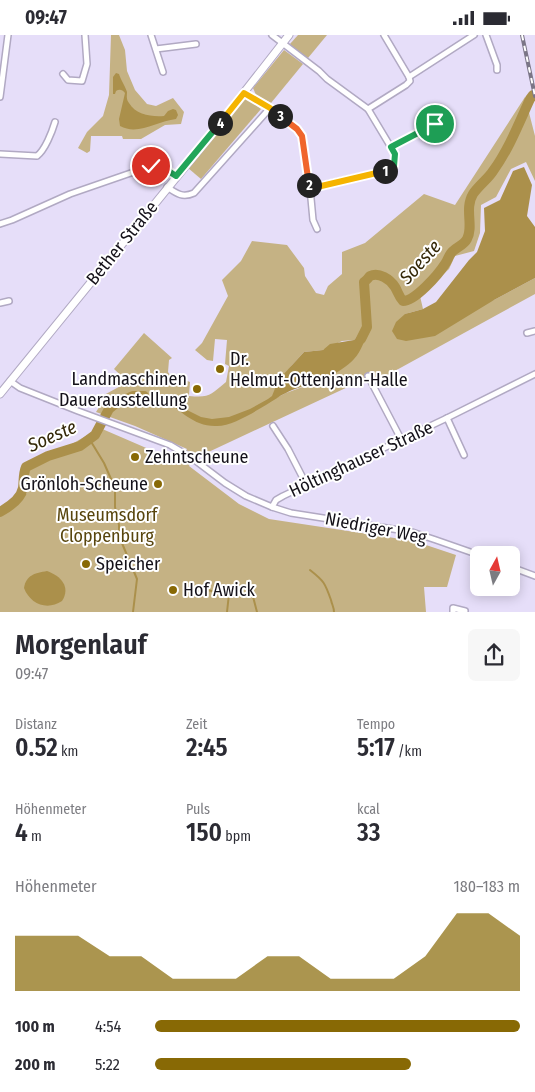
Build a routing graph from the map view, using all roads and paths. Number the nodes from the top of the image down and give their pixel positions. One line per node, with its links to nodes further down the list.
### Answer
1 (8, 35): 12 (street)
2 (85, 35): 15 (street)
3 (151, 35): 11 (street)
4 (272, 35): 10 (street)
5 (290, 35): 10 (street, Bether Straße)
6 (384, 35): 16 (street)
7 (474, 35): 16 (street)
8 (486, 35): 13 (street)
9 (196, 44): 11 (street)
10 (282, 44): 17 (street, Bether Straße); 20 (street)
11 (156, 49): 14 (street)
12 (2, 67): 18 (street)
13 (497, 70)
14 (163, 73)
15 (63, 75)
16 (409, 77): 20 (street)
17 (244, 93): 19 (street); 25 (street, Bether Straße)
18 (0, 97)
19 (270, 108): 26 (street); 27 (street)
20 (368, 109): 23 (street)
21 (55, 122): 24 (street)
22 (435, 124): 23 (street)
23 (391, 147): 27 (street)
24 (0, 154)
25 (176, 176): 26 (street, Bether Straße); 28 (street)
26 (167, 187): 36 (street, Bether Straße)
27 (310, 189): 29 (street)
28 (0, 224)
29 (317, 229)
30 (9, 301): 31 (street)
31 (0, 303)
32 (535, 331): 33 (street)
33 (527, 333)
34 (368, 376): 40 (street)
35 (535, 376): 38 (street, Höltinghauser Straße)
36 (10, 381): 37 (street, Bether Straße); 43 (street, Höltinghauser Straße)
37 (0, 394)
38 (448, 418): 40 (street, Höltinghauser Straße); 41 (street, Höltinghauser Straße)
39 (273, 426): 42 (street)
40 (402, 439): 42 (street, Höltinghauser Straße)
41 (464, 455)
42 (306, 485): 43 (street, Höltinghauser Straße)
43 (272, 507): 44 (street, Niedriger Weg)
44 (470, 552)
45 (520, 570): 46 (street)
46 (535, 576)
47 (453, 612): 48 (street)
48 (464, 612)

